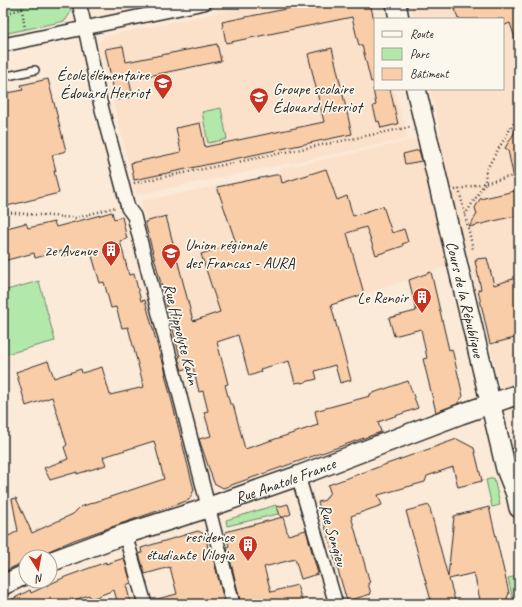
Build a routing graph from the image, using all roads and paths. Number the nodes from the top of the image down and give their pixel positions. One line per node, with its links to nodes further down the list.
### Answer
1 (25, 3): 5 (path)
2 (79, 3): 8 (street, Rue Hippolyte Kahn)
3 (204, 3): 8 (street)
4 (396, 3): 7 (street)
5 (22, 9): 6 (path); 9 (path)
6 (3, 14)
7 (399, 18)
8 (85, 27): 10 (street); 28 (street, Rue Hippolyte Kahn)
9 (26, 31)
10 (3, 45)
11 (35, 70): 12 (lane)
12 (3, 78)
13 (416, 90): 15 (street, Cours de la République)
14 (519, 114): 18 (path)
15 (424, 124): 17 (path); 26 (street, Cours de la République)
16 (513, 176): 18 (path)
17 (132, 183)
18 (485, 183): 19 (path); 23 (path)
19 (459, 189): 20 (path); 23 (path)
20 (453, 190)
21 (121, 206): 22 (path)
22 (3, 212)
23 (466, 215): 24 (path)
24 (473, 249)
25 (519, 394): 26 (street, Rue Anatole France)
26 (490, 404): 27 (street, Rue Anatole France); 29 (street, Cours de la République)
27 (298, 476): 28 (street, Rue Anatole France); 36 (street, Rue Songieu)
28 (209, 507): 30 (street, Rue Anatole France); 35 (street, Rue Hippolyte Kahn)
29 (519, 508)
30 (125, 534): 31 (street, Rue Anatole France); 34 (street)
31 (58, 559)
32 (18, 577): 33 (street)
33 (3, 584)
34 (145, 604)
35 (233, 604)
36 (336, 604)

